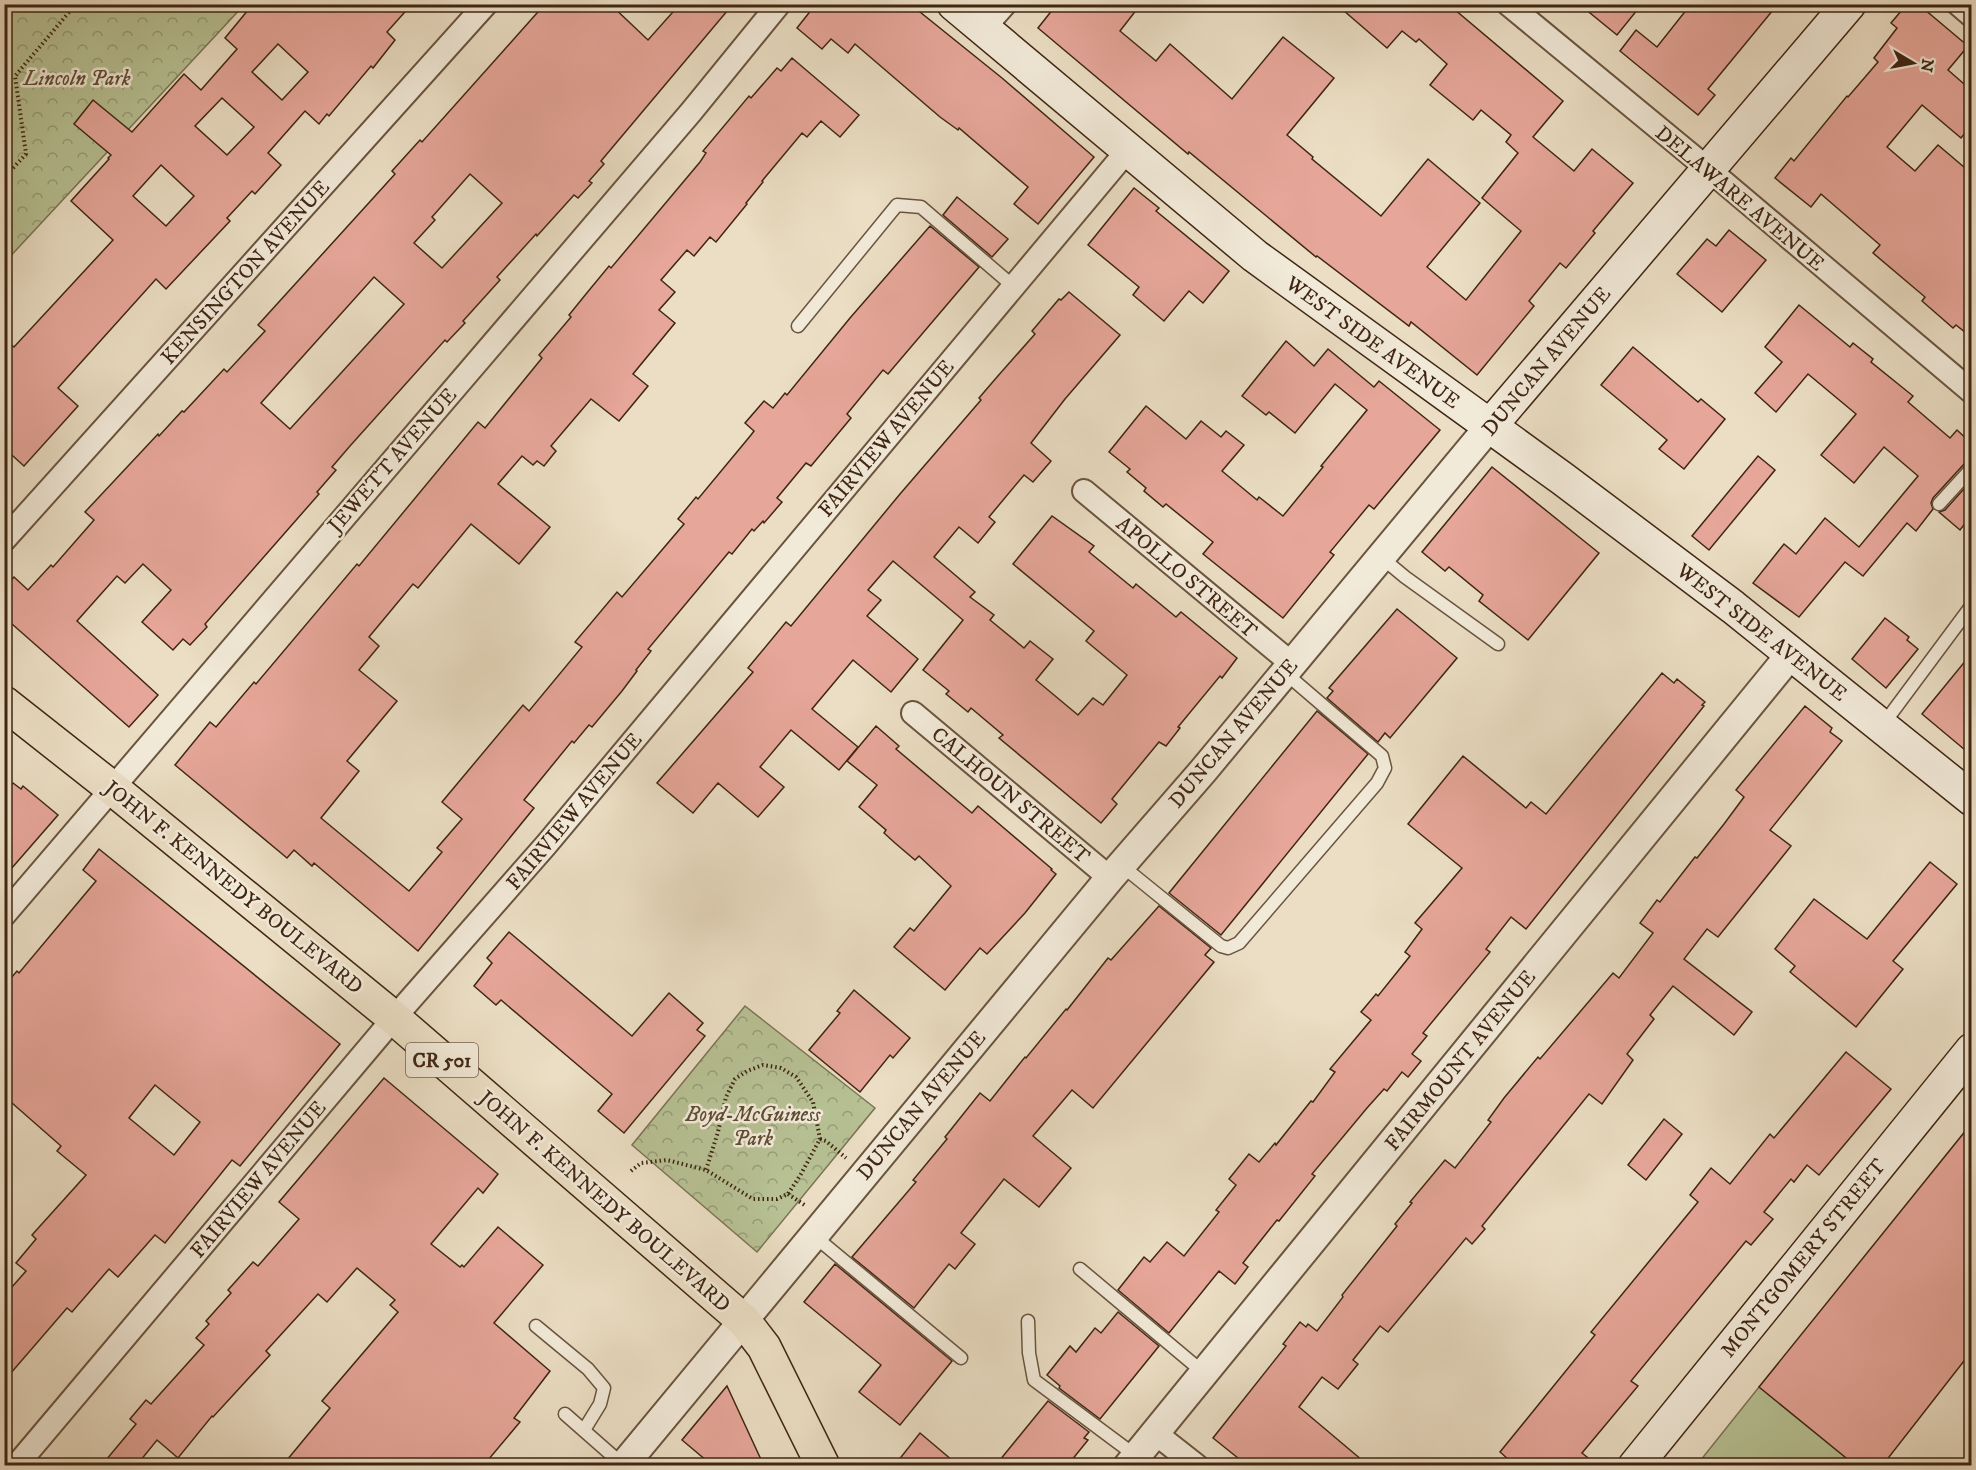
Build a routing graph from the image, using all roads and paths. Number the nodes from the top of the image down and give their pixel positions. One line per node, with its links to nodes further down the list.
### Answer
1 (76, 4): 13 (path)
2 (486, 4): 21 (street, KENSINGTON AVENUE)
3 (779, 4): 30 (street, JEWETT AVENUE)
4 (954, 4): 10 (main road, WEST SIDE AVENUE)
5 (1005, 4): 10 (street)
6 (1508, 4): 12 (street, DELAWARE AVENUE)
7 (1849, 4): 12 (main road, DUNCAN AVENUE)
8 (1958, 4): 9 (street)
9 (1971, 16)
10 (982, 29): 11 (main road, WEST SIDE AVENUE)
11 (1127, 151): 14 (street, FAIRVIEW AVENUE); 17 (main road, WEST SIDE AVENUE)
12 (1707, 169): 16 (street, DELAWARE AVENUE); 17 (main road, DUNCAN AVENUE)
13 (4, 178)
14 (1012, 286): 15 (lane); 34 (street, FAIRVIEW AVENUE)
15 (798, 326)
16 (1971, 392)
17 (1489, 427): 22 (street, DUNCAN AVENUE); 25 (main road, WEST SIDE AVENUE)
18 (1971, 468): 20 (lane)
19 (1084, 492): 26 (street, APOLLO STREET)
20 (1939, 504)
21 (4, 540)
22 (1380, 556): 24 (lane); 26 (street, DUNCAN AVENUE)
23 (1969, 609): 29 (lane)
24 (1498, 644)
25 (1791, 654): 29 (main road, WEST SIDE AVENUE); 48 (street, FAIRMOUNT AVENUE)
26 (1287, 667): 32 (street, DUNCAN AVENUE); 32 (lane)
27 (4, 703): 30 (main road, JOHN F. KENNEDY BOULEVARD / CR 501)
28 (913, 713): 32 (street, CALHOUN STREET)
29 (1881, 727): 31 (main road, WEST SIDE AVENUE)
30 (112, 788): 33 (street, JEWETT AVENUE); 34 (main road, JOHN F. KENNEDY BOULEVARD / CR 501)
31 (1971, 799)
32 (1115, 872): 42 (street, DUNCAN AVENUE)
33 (4, 915)
34 (394, 1018): 44 (main road, JOHN F. KENNEDY BOULEVARD / CR 501); 54 (street, FAIRVIEW AVENUE)
35 (1971, 1050): 57 (main road, MONTGOMERY STREET)
36 (819, 1139): 37 (path); 38 (path); 40 (path)
37 (847, 1158)
38 (706, 1170): 39 (path); 40 (path)
39 (631, 1171)
40 (788, 1194): 41 (path)
41 (806, 1207)
42 (813, 1235): 44 (street, DUNCAN AVENUE); 47 (lane)
43 (1080, 1269): 48 (lane)
44 (744, 1321): 53 (street, DUNCAN AVENUE); 55 (main road, JOHN F. KENNEDY BOULEVARD / CR 501)
45 (1028, 1321): 52 (lane)
46 (536, 1326): 50 (lane)
47 (961, 1358)
48 (1204, 1373): 51 (street, FAIRMOUNT AVENUE)
49 (565, 1414): 50 (lane)
50 (584, 1430): 53 (lane)
51 (1155, 1433): 52 (street, FAIRMOUNT AVENUE); 56 (street)
52 (1132, 1461)
53 (623, 1465)
54 (16, 1466)
55 (823, 1466)
56 (1197, 1466)
57 (1635, 1466)

